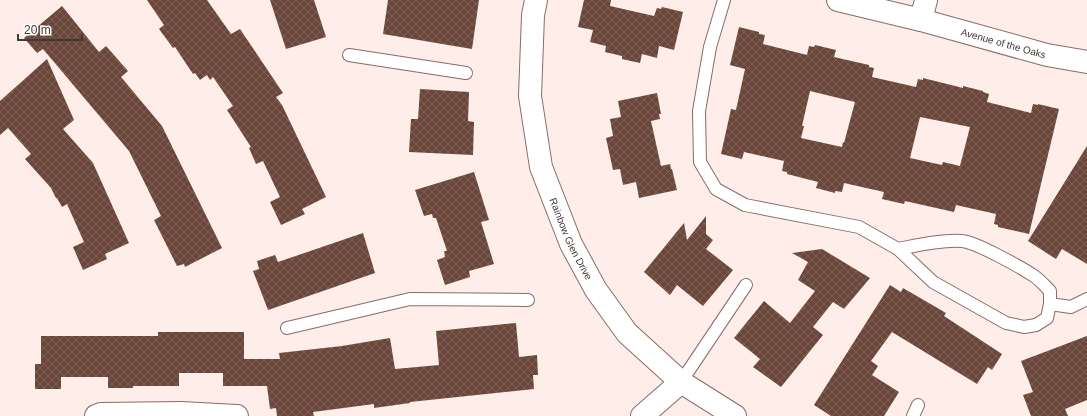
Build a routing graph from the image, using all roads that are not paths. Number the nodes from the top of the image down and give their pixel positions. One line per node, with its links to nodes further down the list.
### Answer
1 (536, 0): 14 (street, Rainbow Glen Drive)
2 (724, 0): 8 (lane)
3 (838, 0): 4 (street, Avenue of the Oaks)
4 (924, 10): 6 (street, Avenue of the Oaks)
5 (349, 55): 7 (lane)
6 (1087, 62)
7 (466, 73)
8 (898, 249): 12 (lane); 12 (lane)
9 (746, 285): 14 (lane)
10 (1087, 299): 12 (lane)
11 (528, 300): 13 (lane)
12 (1050, 304)
13 (287, 328)
14 (681, 382): 17 (street); 18 (street, Rainbow Glen Drive)
15 (96, 416): 16 (street)
16 (237, 416)
17 (642, 416)
18 (735, 416)

